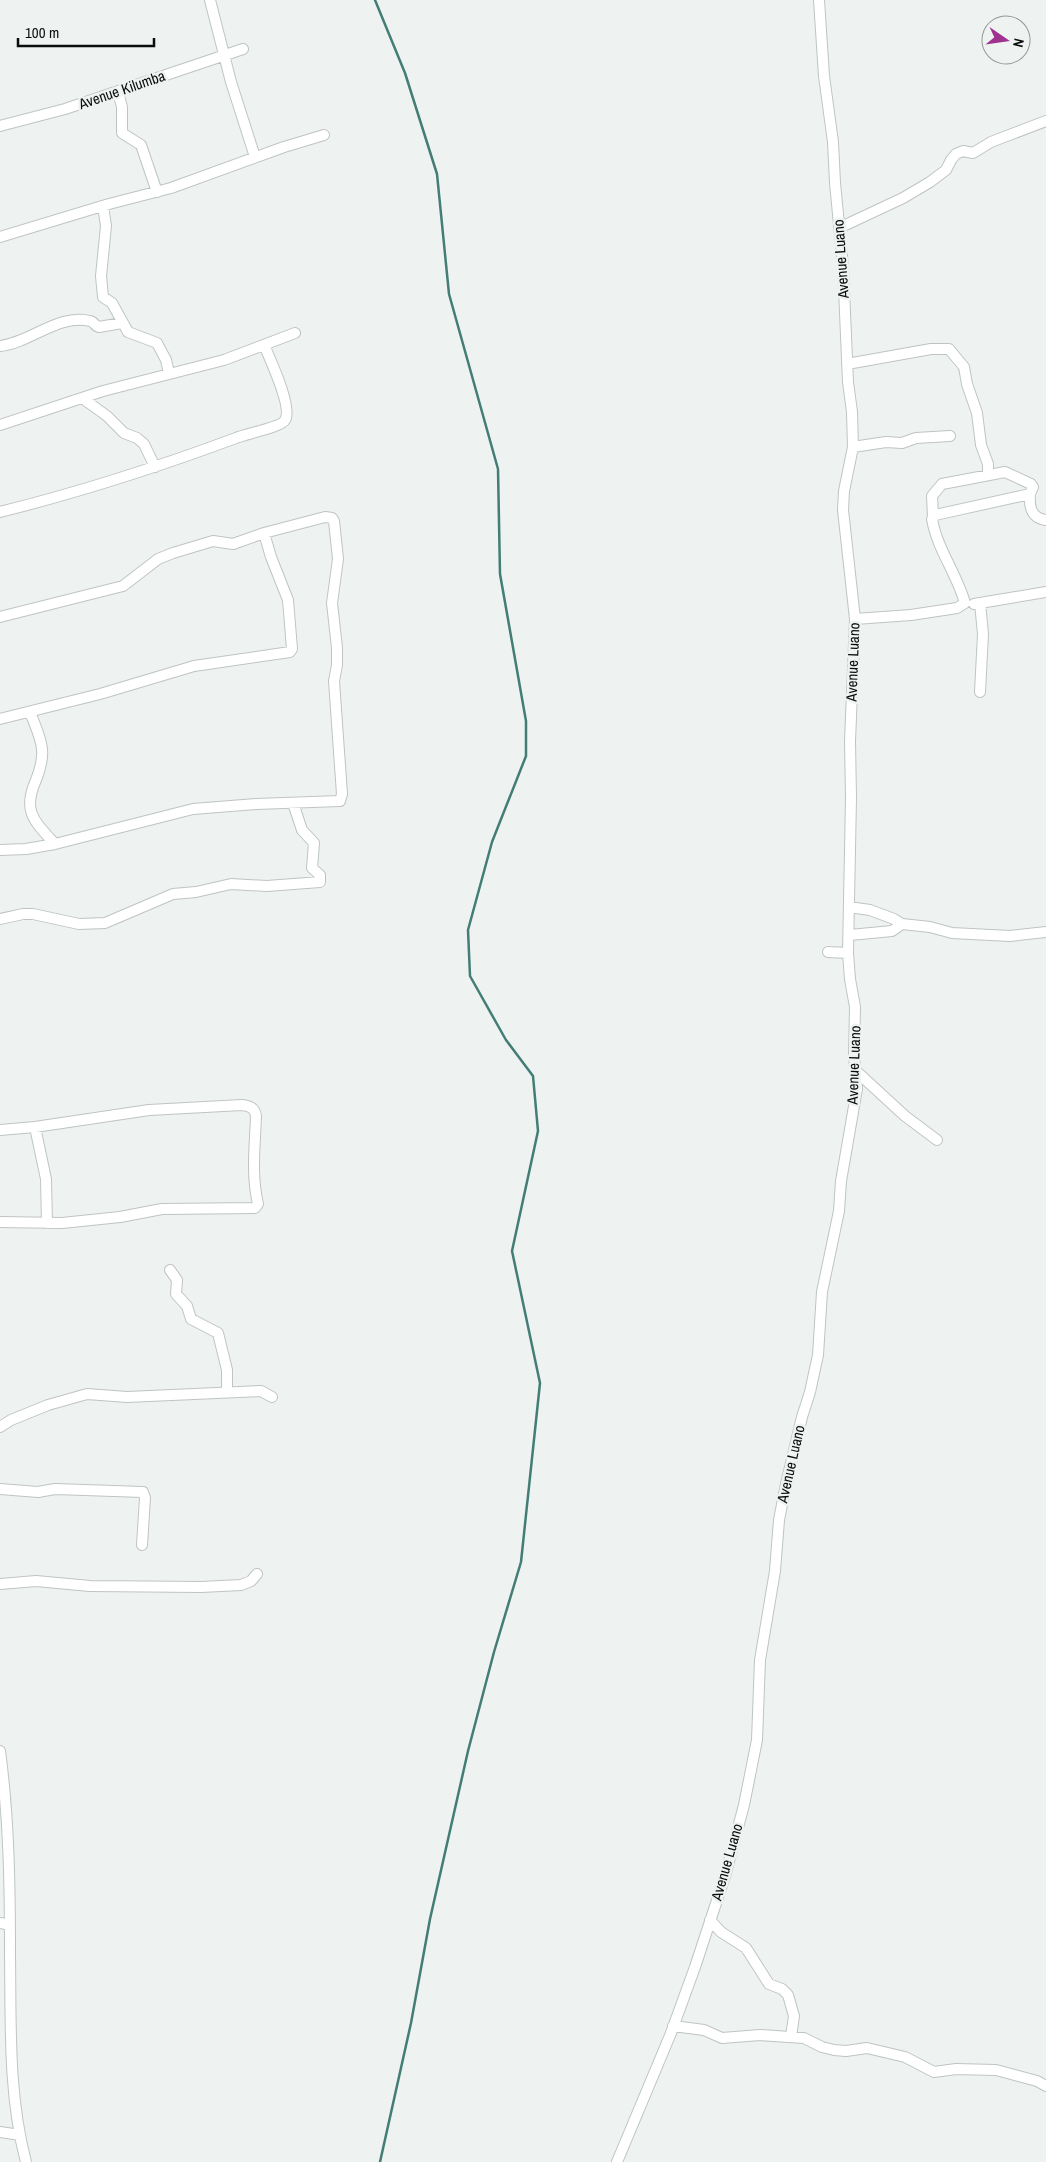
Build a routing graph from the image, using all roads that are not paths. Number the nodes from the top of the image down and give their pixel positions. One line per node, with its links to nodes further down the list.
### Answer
1 (210, 0): 4 (street)
2 (819, 0): 12 (street, Avenue Luano)
3 (243, 49): 4 (street, Avenue Kilumba)
4 (225, 55): 5 (street, Avenue Kilumba); 9 (street)
5 (118, 92): 7 (street, Avenue Kilumba); 10 (street)
6 (1046, 121): 12 (street)
7 (0, 126)
8 (324, 135): 9 (street)
9 (255, 157): 10 (street)
10 (157, 192): 11 (street)
11 (103, 206): 13 (street); 14 (street)
12 (839, 228): 18 (street, Avenue Luano)
13 (0, 237)
14 (122, 323): 17 (street); 19 (street)
15 (295, 333): 16 (street)
16 (264, 345): 19 (street); 24 (street)
17 (0, 346)
18 (846, 364): 23 (street, Avenue Luano); 25 (street)
19 (169, 373): 20 (street)
20 (82, 398): 21 (street); 24 (street)
21 (0, 426)
22 (950, 436): 23 (street)
23 (853, 447): 35 (street, Avenue Luano)
24 (154, 467): 27 (street)
25 (988, 474): 26 (street); 28 (street)
26 (1030, 494): 28 (street); 29 (street)
27 (0, 512)
28 (933, 517): 33 (street)
29 (1046, 520)
30 (264, 533): 34 (street); 37 (street); 39 (street)
31 (1046, 592): 32 (street)
32 (980, 604): 33 (street); 36 (street)
33 (963, 606): 35 (street)
34 (0, 617)
35 (855, 619): 42 (street, Avenue Luano)
36 (980, 692)
37 (30, 712): 38 (street); 40 (street)
38 (0, 719)
39 (293, 802): 40 (street); 43 (street)
40 (55, 844): 41 (street)
41 (0, 850)
42 (849, 907): 44 (street); 46 (street, Avenue Luano)
43 (0, 919)
44 (902, 924): 45 (street); 46 (street)
45 (1046, 932)
46 (850, 935): 48 (street, Avenue Luano)
47 (828, 952): 48 (street)
48 (848, 953): 49 (street, Avenue Luano)
49 (856, 1071): 52 (street); 64 (street, Avenue Luano)
50 (35, 1127): 51 (street); 54 (street); 54 (street)
51 (0, 1130)
52 (938, 1140)
53 (0, 1222): 54 (street)
54 (47, 1223)
55 (170, 1270): 56 (street)
56 (227, 1391): 57 (street); 58 (street)
57 (272, 1397)
58 (0, 1427)
59 (0, 1488): 60 (street)
60 (142, 1545)
61 (257, 1574): 62 (street)
62 (0, 1584)
63 (0, 1751): 65 (street)
64 (710, 1920): 66 (street, Avenue Luano); 67 (street)
65 (5, 1924): 70 (street)
66 (673, 2026): 67 (street); 72 (street, Avenue Luano)
67 (792, 2038): 68 (street)
68 (1046, 2086)
69 (0, 2132): 70 (street)
70 (21, 2140): 71 (street)
71 (26, 2162)
72 (617, 2162)

